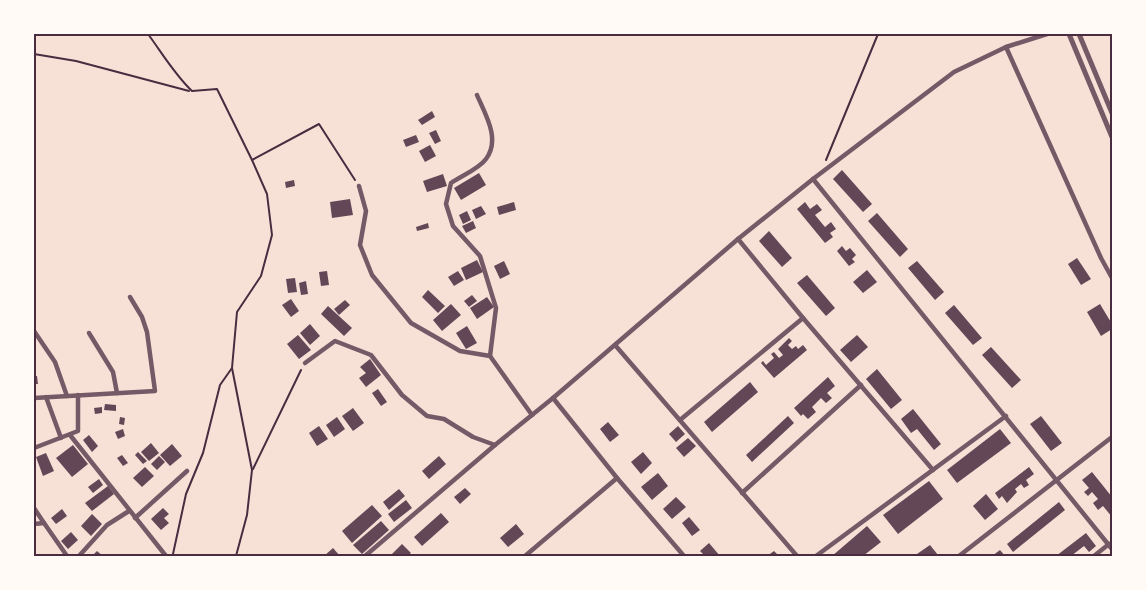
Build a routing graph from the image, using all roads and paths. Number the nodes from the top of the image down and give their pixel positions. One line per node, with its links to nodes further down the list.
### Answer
1 (148, 34): 8 (path)
2 (878, 34): 13 (path)
3 (1047, 34): 6 (street)
4 (1069, 34): 11 (street)
5 (1079, 34): 10 (street)
6 (1006, 47): 13 (street); 17 (street)
7 (34, 54): 8 (path)
8 (192, 91): 12 (path)
9 (477, 95): 23 (street)
10 (1112, 114)
11 (1112, 137)
12 (252, 160): 15 (path); 25 (path)
13 (820, 174): 14 (street)
14 (813, 179): 16 (street); 34 (street)
15 (359, 186): 23 (street)
16 (738, 239): 19 (street); 22 (street)
17 (1112, 278)
18 (130, 297): 27 (street)
19 (803, 318): 26 (street); 35 (street)
20 (34, 331): 29 (street)
21 (89, 333): 27 (street)
22 (615, 344): 32 (street); 35 (street)
23 (490, 356): 33 (street)
24 (304, 363): 39 (street); 41 (path)
25 (232, 368): 41 (path); 56 (path)
26 (861, 385): 42 (street); 46 (street)
27 (117, 393): 28 (street)
28 (78, 395): 29 (street); 36 (street)
29 (67, 396): 30 (street)
30 (46, 397): 31 (street); 38 (street)
31 (34, 398)
32 (554, 398): 33 (street); 44 (street)
33 (532, 416): 39 (street)
34 (1006, 416): 42 (street); 45 (street)
35 (680, 420): 46 (street)
36 (70, 435): 38 (street); 48 (street)
37 (1112, 437): 45 (street)
38 (61, 438): 40 (street)
39 (495, 445): 58 (street)
40 (34, 448)
41 (252, 470): 57 (path)
42 (933, 470): 62 (street)
43 (186, 471): 49 (street)
44 (617, 478): 59 (street); 60 (street)
45 (1057, 480): 52 (street); 63 (street)
46 (742, 493): 61 (street)
47 (34, 508): 50 (street)
48 (129, 511): 49 (street); 54 (street)
49 (135, 518): 55 (street)
50 (44, 523): 51 (street); 53 (street)
51 (34, 524)
52 (1110, 547): 64 (street)
53 (67, 556)
54 (79, 556)
55 (166, 556)
56 (172, 556)
57 (236, 556)
58 (365, 556)
59 (525, 556)
60 (684, 556)
61 (797, 556)
62 (816, 556)
63 (959, 556)
64 (1094, 556)

